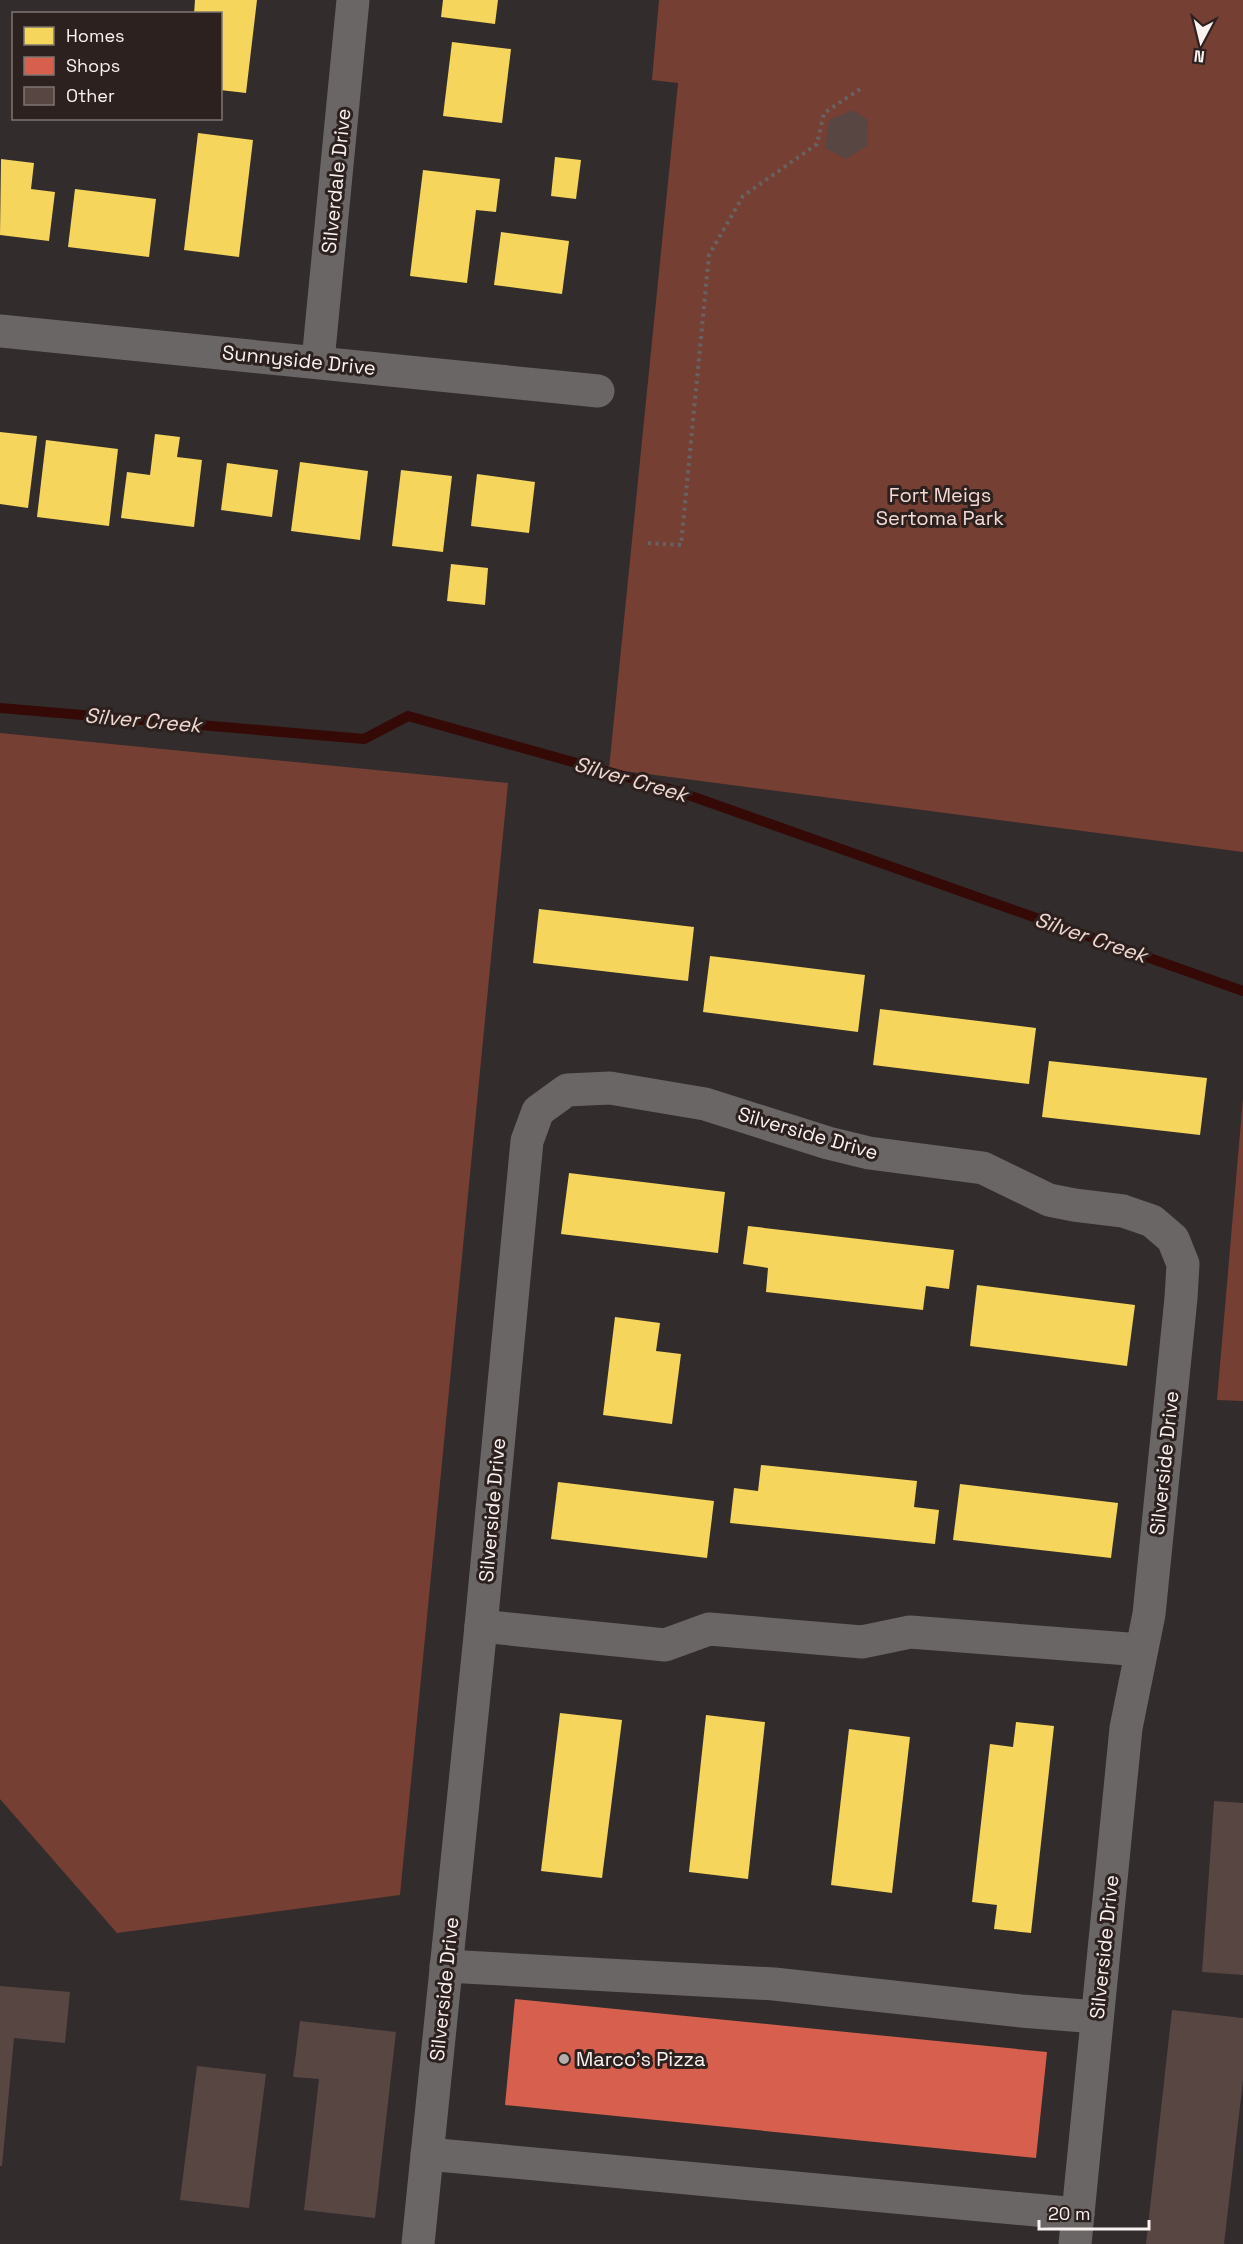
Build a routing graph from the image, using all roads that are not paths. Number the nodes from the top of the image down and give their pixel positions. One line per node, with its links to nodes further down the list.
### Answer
1 (353, 0): 3 (street, Silverdale Drive)
2 (0, 331): 3 (street, Sunnyside Drive)
3 (318, 361): 4 (street, Sunnyside Drive)
4 (598, 391)
5 (482, 1626): 6 (street); 6 (street, Silverside Drive); 7 (street, Silverside Drive)
6 (1141, 1650): 8 (street, Silverside Drive)
7 (446, 1966): 8 (street); 9 (street, Silverside Drive)
8 (1097, 2017): 10 (street, Silverside Drive)
9 (427, 2154): 10 (street); 11 (street, Silverside Drive)
10 (1076, 2229)
11 (418, 2244)

